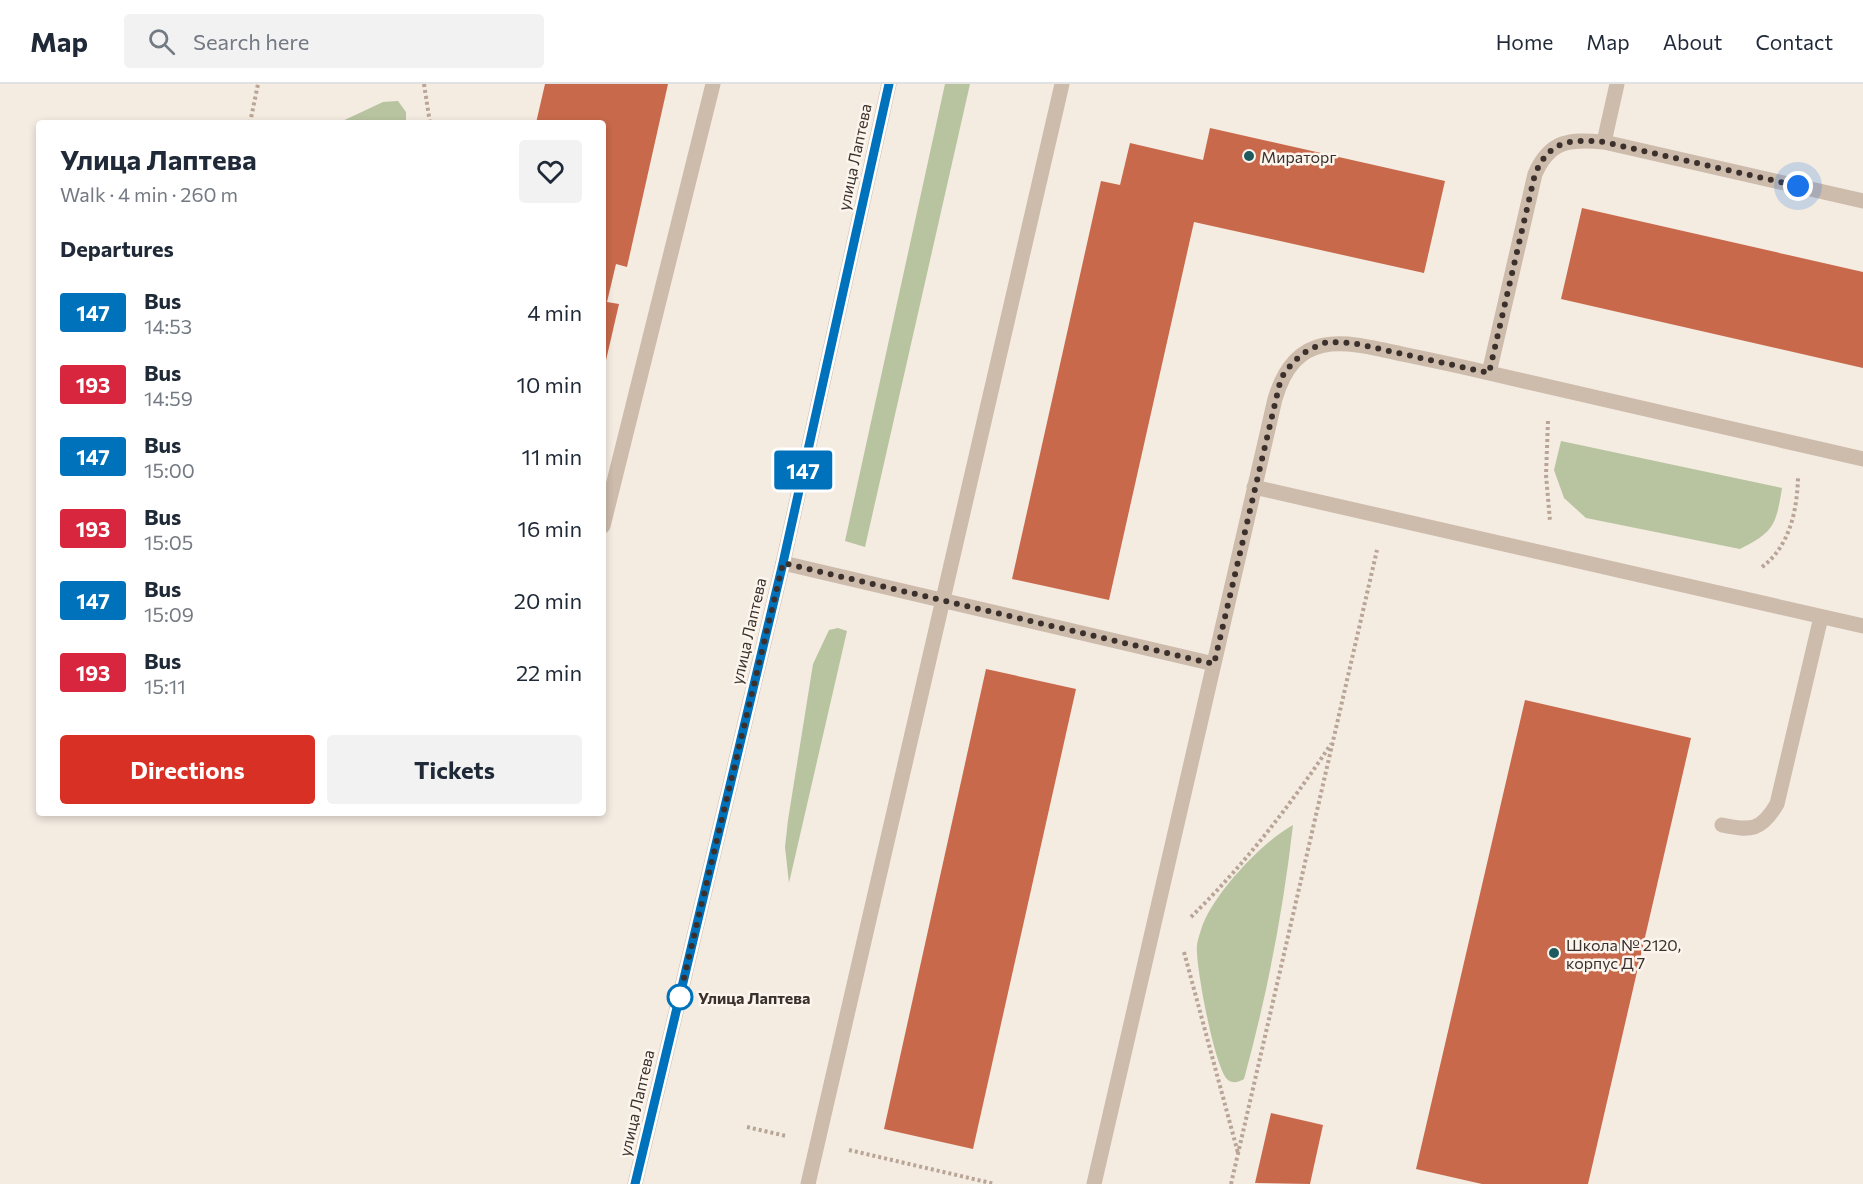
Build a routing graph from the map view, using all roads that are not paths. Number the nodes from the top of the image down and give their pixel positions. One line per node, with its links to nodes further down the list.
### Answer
1 (712, 84): 10 (street)
2 (889, 84): 11 (street, улица Лаптева)
3 (1062, 84): 12 (street)
4 (1617, 84): 5 (street)
5 (1604, 142): 6 (street); 7 (street)
6 (1863, 201)
7 (1489, 373): 8 (street); 9 (street)
8 (1863, 459)
9 (1254, 487): 13 (street); 15 (street)
10 (606, 514)
11 (783, 563): 12 (street); 17 (street, улица Лаптева)
12 (943, 600): 15 (street); 18 (street)
13 (1821, 617): 14 (street); 16 (street)
14 (1863, 626)
15 (1214, 664): 19 (street)
16 (1722, 825)
17 (635, 1184)
18 (808, 1184)
19 (1094, 1184)

